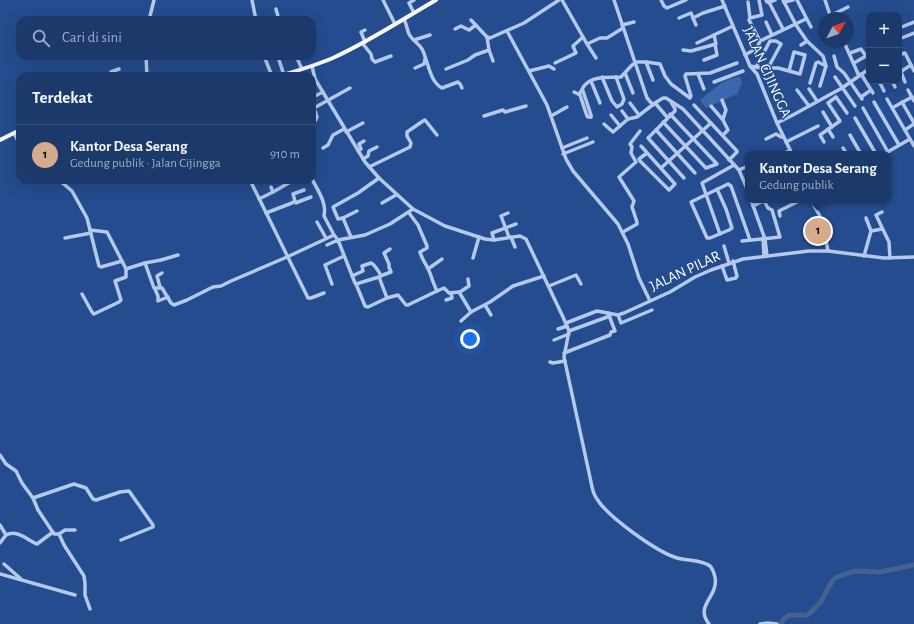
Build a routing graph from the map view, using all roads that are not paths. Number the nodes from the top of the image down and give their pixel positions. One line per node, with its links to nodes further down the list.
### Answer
1 (154, 0): 27 (street)
2 (252, 0): 28 (street)
3 (383, 0): 39 (street)
4 (414, 0): 24 (street)
5 (437, 0): 19 (main road)
6 (559, 0): 50 (street)
7 (562, 0): 56 (street)
8 (614, 0): 44 (street)
9 (661, 0): 10 (street)
10 (686, 0)
11 (722, 0): 21 (street, JALAN CIJINGGA)
12 (759, 0): 32 (street)
13 (775, 0): 17 (street)
14 (792, 0): 18 (street)
15 (797, 0): 35 (street)
16 (825, 0): 25 (street)
17 (767, 1): 48 (street)
18 (784, 1): 42 (street)
19 (431, 2): 24 (main road); 33 (main road)
20 (748, 2): 32 (street)
21 (725, 6): 31 (street); 43 (street, JALAN CIJINGGA)
22 (848, 7): 26 (street)
23 (276, 9): 29 (street)
24 (412, 12): 39 (main road)
25 (829, 12)
26 (840, 12)
27 (150, 16)
28 (255, 16)
29 (278, 16)
30 (679, 18): 31 (street)
31 (693, 18): 41 (street)
32 (750, 18): 59 (street)
33 (404, 20): 58 (street); 61 (main road)
34 (471, 20): 40 (street)
35 (806, 20): 42 (street); 45 (street)
36 (634, 22): 44 (street)
37 (766, 22): 54 (street)
38 (914, 22): 46 (street)
39 (395, 24): 61 (main road)
40 (476, 25): 47 (street); 55 (street)
41 (696, 25)
42 (796, 25): 48 (street); 60 (street)
43 (733, 26): 53 (street); 71 (street, JALAN CIJINGGA)
44 (623, 27): 63 (street); 84 (street)
45 (811, 27)
46 (902, 27)
47 (455, 29)
48 (783, 29): 54 (street)
49 (365, 30): 61 (street)
50 (508, 31): 55 (street); 99 (street)
51 (914, 33): 57 (street)
52 (430, 35): 58 (street)
53 (714, 35): 62 (street); 64 (street)
54 (772, 35): 59 (street)
55 (487, 37): 67 (street)
56 (583, 37): 63 (street); 83 (street)
57 (902, 38)
58 (414, 40): 75 (street)
59 (760, 41): 71 (street)
60 (807, 41): 65 (street); 89 (street)
61 (364, 43): 72 (street); 90 (main road)
62 (697, 43)
63 (587, 44): 74 (street)
64 (715, 44): 68 (street); 80 (street)
65 (802, 45)
66 (847, 48): 69 (street)
67 (489, 50): 81 (street); 96 (street)
68 (683, 50)
69 (850, 53): 86 (street); 86 (street)
70 (902, 54): 87 (street)
71 (745, 55): 88 (street, JALAN CIJINGGA)
72 (390, 56)
73 (834, 56): 122 (street)
74 (596, 58)
75 (426, 59): 92 (street); 130 (street)
76 (146, 60): 105 (street)
77 (266, 60): 106 (street)
78 (279, 60): 107 (street)
79 (298, 60): 95 (street)
80 (704, 60)
81 (493, 61)
82 (646, 62): 84 (street); 113 (street); 120 (street)
83 (555, 63)
84 (635, 63): 111 (street); 155 (street)
85 (737, 63): 112 (street)
86 (854, 63): 114 (street)
87 (911, 65): 98 (street); 103 (street)
88 (750, 66): 91 (street); 179 (street, JALAN CIJINGGA)
89 (826, 66): 124 (street); 127 (street)
90 (313, 67): 95 (main road); 109 (main road); 110 (street)
91 (756, 67): 93 (street); 93 (street)
92 (415, 68)
93 (768, 68): 101 (street)
94 (119, 69): 104 (street)
95 (302, 69): 108 (main road)
96 (446, 69)
97 (554, 69): 99 (street)
98 (902, 69)
99 (529, 71): 171 (street)
100 (742, 71): 112 (street)
101 (789, 71): 101 (street)
102 (866, 71): 114 (street)
103 (914, 71)
104 (111, 72)
105 (147, 72)
106 (270, 72)
107 (282, 72)
108 (294, 72)
109 (296, 72)
110 (314, 72)
111 (625, 73): 117 (street); 140 (street)
112 (710, 73): 113 (street)
113 (698, 74): 132 (street)
114 (860, 75): 122 (street); 122 (street)
115 (902, 75): 123 (street)
116 (602, 77): 117 (street); 117 (street); 121 (street)
117 (616, 77)
118 (835, 77): 131 (street)
119 (316, 80): 138 (street)
120 (653, 80)
121 (591, 81): 136 (street); 153 (street)
122 (851, 82): 131 (street)
123 (905, 82)
124 (810, 83)
125 (881, 84): 137 (street)
126 (894, 84): 128 (street)
127 (820, 86)
128 (895, 87)
129 (350, 88): 148 (street)
130 (462, 88)
131 (842, 88): 141 (street); 160 (street)
132 (704, 89)
133 (809, 89): 149 (street)
134 (797, 90): 159 (street)
135 (908, 90): 146 (street)
136 (583, 91): 142 (street); 142 (street)
137 (884, 91)
138 (323, 92): 143 (street); 148 (street)
139 (574, 92): 142 (street)
140 (633, 92)
141 (833, 92): 144 (street); 149 (street)
142 (579, 94)
143 (316, 96)
144 (836, 97): 167 (street); 184 (street)
145 (887, 99): 164 (street)
146 (913, 99): 152 (street)
147 (722, 100): 175 (street)
148 (328, 101): 161 (street); 185 (street)
149 (817, 101): 159 (street)
150 (671, 102): 155 (street); 169 (street); 187 (street)
151 (874, 102): 206 (street)
152 (902, 102): 164 (street); 181 (street)
153 (600, 103)
154 (630, 103): 168 (street)
155 (654, 104): 168 (street); 169 (street)
156 (694, 105): 177 (street)
157 (526, 106): 170 (street)
158 (711, 106): 175 (street)
159 (808, 106): 179 (street)
160 (854, 106)
161 (316, 107)
162 (568, 107): 171 (street)
163 (863, 108): 218 (street)
164 (892, 108): 188 (street)
165 (622, 111): 174 (street)
166 (823, 112): 184 (street)
167 (847, 113)
168 (639, 115): 174 (street)
169 (669, 115): 176 (street); 198 (street)
170 (484, 116)
171 (551, 116): 212 (street)
172 (611, 116): 182 (street)
173 (855, 118): 217 (street)
174 (628, 119): 182 (street)
175 (723, 119): 192 (street)
176 (663, 122): 186 (street); 208 (street)
177 (711, 122): 187 (street); 192 (street)
178 (363, 123): 185 (street)
179 (777, 123): 195 (street, JALAN CIJINGGA)
180 (604, 124): 182 (street)
181 (914, 124): 188 (street)
182 (620, 126)
183 (818, 126): 204 (street)
184 (830, 128): 196 (street); 205 (street)
185 (345, 130): 211 (street); 220 (street)
186 (656, 130): 223 (street); 226 (street)
187 (702, 130): 198 (street); 225 (street)
188 (904, 130): 200 (street)
189 (640, 131): 271 (street)
190 (14, 133): 194 (street); 201 (main road)
191 (437, 135): 229 (street)
192 (723, 135): 225 (street)
193 (850, 135): 216 (street)
194 (16, 137)
195 (783, 137): 199 (street); 204 (street, JALAN CIJINGGA)
196 (833, 137)
197 (588, 138): 212 (street)
198 (694, 138): 208 (street); 208 (street)
199 (766, 139)
200 (910, 139): 206 (street); 209 (street)
201 (0, 140)
202 (364, 141): 220 (street)
203 (593, 142): 222 (street)
204 (786, 142): 214 (street, JALAN CIJINGGA)
205 (824, 142)
206 (899, 145): 219 (street)
207 (641, 146): 221 (street)
208 (685, 146): 223 (street)
209 (914, 146)
210 (377, 147): 224 (street)
211 (323, 148)
212 (562, 148): 222 (street)
213 (843, 148): 215 (street)
214 (790, 151)
215 (845, 151)
216 (859, 151)
217 (874, 151)
218 (885, 151)
219 (889, 151)
220 (358, 152): 224 (street)
221 (647, 153): 230 (street); 230 (street)
222 (563, 154): 271 (street)
223 (677, 154): 226 (street); 232 (street)
224 (363, 160): 229 (street)
225 (729, 160): 227 (street)
226 (669, 161): 230 (street); 234 (street)
227 (734, 165): 231 (street); 244 (street)
228 (745, 167): 231 (street)
229 (369, 168): 233 (street)
230 (661, 168)
231 (739, 170): 239 (street)
232 (695, 173)
233 (379, 178): 245 (street); 263 (street)
234 (684, 178)
235 (64, 184): 270 (street)
236 (252, 184): 247 (street)
237 (287, 184): 243 (street)
238 (314, 184): 273 (street)
239 (745, 184)
240 (271, 187): 243 (street)
241 (717, 189): 244 (street); 272 (street); 282 (street)
242 (304, 190): 248 (street)
243 (273, 192): 247 (street)
244 (706, 194): 272 (street); 272 (street)
245 (396, 195): 249 (street); 256 (street)
246 (311, 197): 248 (street)
247 (259, 199): 259 (street)
248 (295, 201): 259 (street)
249 (382, 203)
250 (752, 203): 255 (street)
251 (760, 203): 255 (street)
252 (765, 203): 279 (street)
253 (795, 203): 262 (street)
254 (813, 203): 288 (street)
255 (753, 206): 279 (street)
256 (413, 210): 260 (street); 275 (street)
257 (357, 211): 263 (street)
258 (882, 212): 268 (street)
259 (266, 213): 293 (street)
260 (409, 213): 274 (street); 304 (street)
261 (508, 213): 267 (street)
262 (780, 216)
263 (343, 218): 274 (street)
264 (866, 218): 269 (street)
265 (317, 222): 278 (street)
266 (516, 224): 267 (street)
267 (505, 228): 276 (street); 281 (street)
268 (882, 229): 269 (street); 296 (street)
269 (871, 231): 292 (street)
270 (91, 232): 277 (street); 298 (street); 298 (street)
271 (623, 232): 324 (street)
272 (720, 234)
273 (334, 235): 278 (street); 280 (street)
274 (351, 237): 280 (street)
275 (479, 237): 281 (street); 295 (street)
276 (510, 237): 281 (street); 286 (street); 308 (street)
277 (65, 238)
278 (326, 238): 293 (street)
279 (764, 239): 282 (street); 291 (street)
280 (338, 240): 284 (street); 290 (street)
281 (494, 240)
282 (750, 240): 283 (street)
283 (742, 241)
284 (327, 245)
285 (724, 246): 301 (street)
286 (515, 247)
287 (390, 249): 307 (street)
288 (828, 251): 291 (street, JALAN PILAR); 292 (street, JALAN PILAR)
289 (178, 255): 300 (street)
290 (344, 256): 306 (street); 310 (street)
291 (766, 256): 299 (street, JALAN PILAR)
292 (864, 256): 296 (street, JALAN PILAR)
293 (287, 257): 318 (street); 321 (street)
294 (914, 257): 296 (street, JALAN PILAR)
295 (474, 258)
296 (890, 258)
297 (442, 259): 304 (street)
298 (122, 261): 303 (street)
299 (733, 261): 301 (street, JALAN PILAR); 302 (street)
300 (145, 263): 303 (street); 315 (street)
301 (729, 263): 302 (street, JALAN PILAR)
302 (722, 266): 324 (street, JALAN PILAR)
303 (126, 269): 320 (street)
304 (428, 269): 316 (street)
305 (162, 273): 314 (street)
306 (352, 276): 307 (street); 311 (street)
307 (380, 276): 311 (street); 322 (street)
308 (544, 276): 313 (street); 325 (street)
309 (468, 279): 317 (street)
310 (332, 284)
311 (356, 284): 322 (street)
312 (581, 284): 313 (street)
313 (549, 286): 332 (street)
314 (160, 287): 315 (street); 321 (street)
315 (155, 289): 321 (street)
316 (436, 291): 319 (street); 322 (street)
317 (460, 292): 319 (street); 327 (street)
318 (324, 293)
319 (451, 293): 323 (street)
320 (82, 294)
321 (168, 297)
322 (387, 298)
323 (446, 300)
324 (650, 301): 330 (street, JALAN PILAR)
325 (485, 305): 327 (street); 329 (street)
326 (652, 310): 333 (street)
327 (471, 312): 331 (street)
328 (609, 314): 330 (street); 332 (street); 335 (street); 336 (street)
329 (491, 315)
330 (618, 315): 333 (street)
331 (461, 321)
332 (566, 324): 334 (street); 336 (street)
333 (621, 324): 335 (street)
334 (558, 328)
335 (615, 329): 338 (street)
336 (569, 333): 337 (street); 338 (street)
337 (554, 340)
338 (564, 353): 339 (street)
339 (565, 361): 340 (street); 356 (street)
340 (550, 362)
341 (0, 455): 342 (street)
342 (34, 498): 345 (street); 348 (street)
343 (0, 525): 347 (street)
344 (75, 530): 346 (street)
345 (53, 532): 346 (street); 347 (street)
346 (59, 534): 355 (street)
347 (6, 535): 349 (street)
348 (121, 540)
349 (0, 543)
350 (4, 564): 351 (street)
351 (9, 569): 352 (street); 353 (street)
352 (0, 574): 353 (street)
353 (21, 580): 354 (street)
354 (75, 595)
355 (90, 609)
356 (709, 624)
357 (760, 624): 358 (street)
358 (776, 624)

